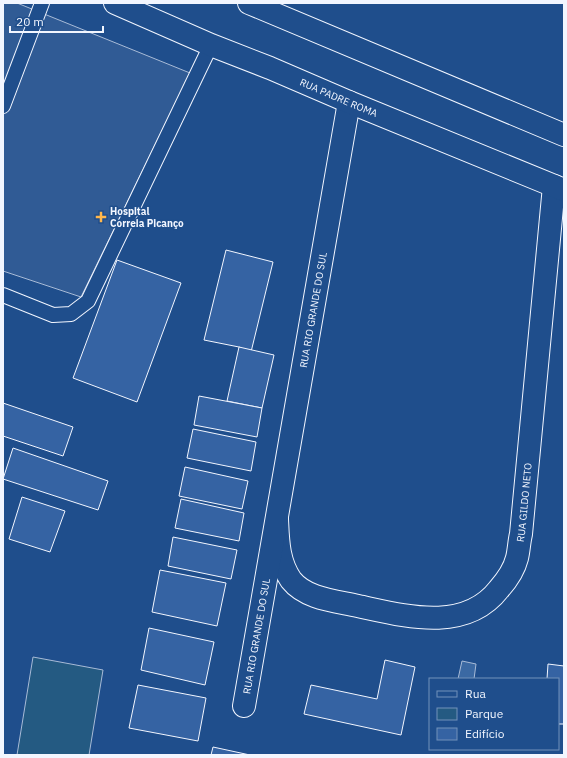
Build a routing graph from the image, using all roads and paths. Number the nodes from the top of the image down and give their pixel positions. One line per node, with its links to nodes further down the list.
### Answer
1 (42, 3): 6 (lane)
2 (115, 3): 4 (street, RUA PADRE ROMA)
3 (249, 3): 7 (street)
4 (211, 45): 5 (street, RUA PADRE ROMA); 9 (lane)
5 (349, 102): 8 (street, RUA PADRE ROMA); 10 (street, RUA RIO GRANDE DO SUL)
6 (3, 106)
7 (564, 135)
8 (559, 188): 11 (street, RUA GILDO NETO)
9 (3, 295)
10 (277, 519): 11 (street, RUA RIO GRANDE DO SUL); 12 (street, RUA RIO GRANDE DO SUL)
11 (292, 580)
12 (244, 706)

